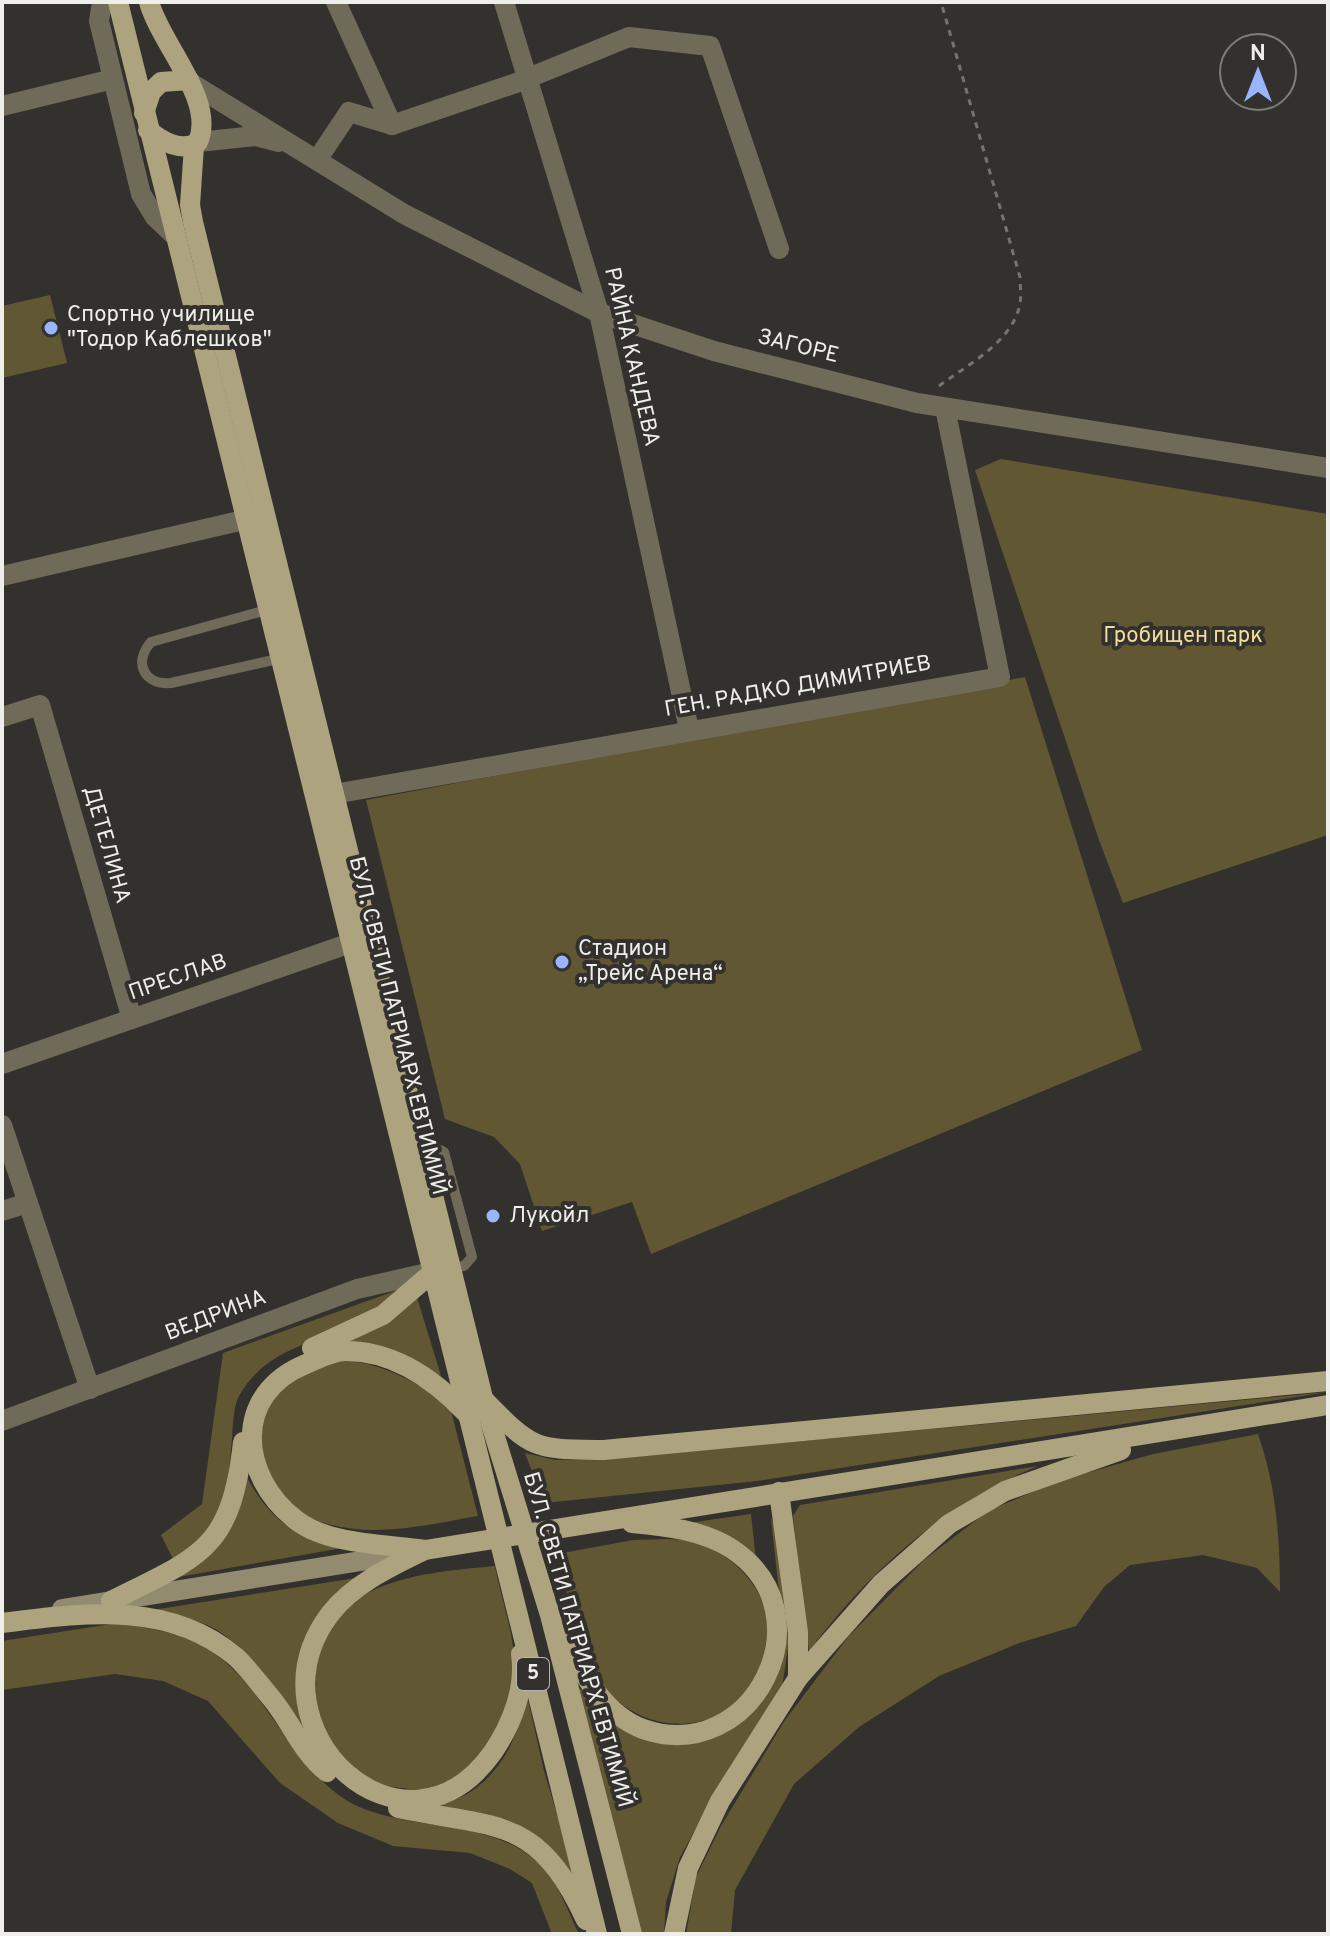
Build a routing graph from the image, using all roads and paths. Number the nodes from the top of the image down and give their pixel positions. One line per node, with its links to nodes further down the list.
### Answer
1 (102, 2): 8 (street)
2 (118, 2): 11 (main road, БУЛ. СВЕТИ ПАТРИАРХ ЕВТИМИЙ)
3 (149, 2): 9 (main road)
4 (336, 2): 12 (street)
5 (504, 2): 7 (street, РАЙНА КАНДЕВА)
6 (941, 2): 19 (path)
7 (528, 78): 12 (street); 17 (street); 18 (street, РАЙНА КАНДЕВА)
8 (113, 79): 10 (street); 16 (street)
9 (190, 82): 11 (main road); 13 (main road); 14 (street, ЗАГОРЕ)
10 (2, 106)
11 (146, 121): 13 (main road); 16 (main road, БУЛ. СВЕТИ ПАТРИАРХ ЕВТИМИЙ)
12 (392, 125): 15 (street)
13 (196, 144): 14 (street, ЗАГОРЕ); 28 (main road, БУЛ. СВЕТИ ПАТРИАРХ ЕВТИМИЙ)
14 (299, 147): 15 (street, ЗАГОРЕ)
15 (317, 160): 18 (street, ЗАГОРЕ)
16 (174, 235): 22 (main road, БУЛ. СВЕТИ ПАТРИАРХ ЕВТИМИЙ)
17 (779, 249)
18 (599, 313): 19 (street, ЗАГОРЕ); 27 (street, РАЙНА КАНДЕВА)
19 (917, 403): 20 (street, ЗАГОРЕ)
20 (945, 408): 21 (street, ЗАГОРЕ); 27 (street, ГЕН. РАДКО ДИМИТРИЕВ)
21 (1328, 468)
22 (248, 519): 23 (street); 24 (main road, БУЛ. СВЕТИ ПАТРИАРХ ЕВТИМИЙ)
23 (2, 576)
24 (270, 609): 25 (main road, БУЛ. СВЕТИ ПАТРИАРХ ЕВТИМИЙ); 25 (lane)
25 (282, 658): 29 (main road, БУЛ. СВЕТИ ПАТРИАРХ ЕВТИМИЙ)
26 (11, 715): 30 (street, ДЕТЕЛИНА)
27 (689, 729): 28 (street, ГЕН. РАДКО ДИМИТРИЕВ)
28 (334, 794): 29 (main road, БУЛ. СВЕТИ ПАТРИАРХ ЕВТИМИЙ)
29 (360, 939): 30 (street, ПРЕСЛАВ); 33 (main road, БУЛ. СВЕТИ ПАТРИАРХ ЕВТИМИЙ)
30 (132, 1019): 31 (street, ПРЕСЛАВ)
31 (2, 1064)
32 (2, 1125): 34 (street)
33 (412, 1151): 36 (main road, БУЛ. СВЕТИ ПАТРИАРХ ЕВТИМИЙ); 36 (lane)
34 (28, 1203): 35 (street); 38 (street)
35 (2, 1211)
36 (442, 1270): 38 (street, ВЕДРИНА); 39 (main road, БУЛ. СВЕТИ ПАТРИАРХ ЕВТИМИЙ); 41 (main road, БУЛ. СВЕТИ ПАТРИАРХ ЕВТИМИЙ); 48 (main road)
37 (1328, 1381): 39 (main road)
38 (90, 1389): 42 (street, ВЕДРИНА)
39 (483, 1398): 49 (main road, БУЛ. СВЕТИ ПАТРИАРХ ЕВТИМИЙ)
40 (1328, 1405): 43 (main road, 5)
41 (468, 1415): 46 (main road, 5); 47 (main road, БУЛ. СВЕТИ ПАТРИАРХ ЕВТИМИЙ / 5)
42 (2, 1421)
43 (1231, 1422): 44 (main road, 5); 51 (main road, 5)
44 (779, 1492): 45 (main road, 5); 51 (main road)
45 (604, 1521): 46 (main road, 5); 49 (main road)
46 (425, 1550): 47 (main road); 48 (main road)
47 (510, 1582): 52 (main road, БУЛ. СВЕТИ ПАТРИАРХ ЕВТИМИЙ / 5)
48 (111, 1601): 50 (main road)
49 (550, 1615): 53 (main road, БУЛ. СВЕТИ ПАТРИАРХ ЕВТИМИЙ)
50 (2, 1621): 52 (main road)
51 (798, 1678): 54 (main road, 5)
52 (595, 1934)
53 (632, 1934)
54 (674, 1934)

